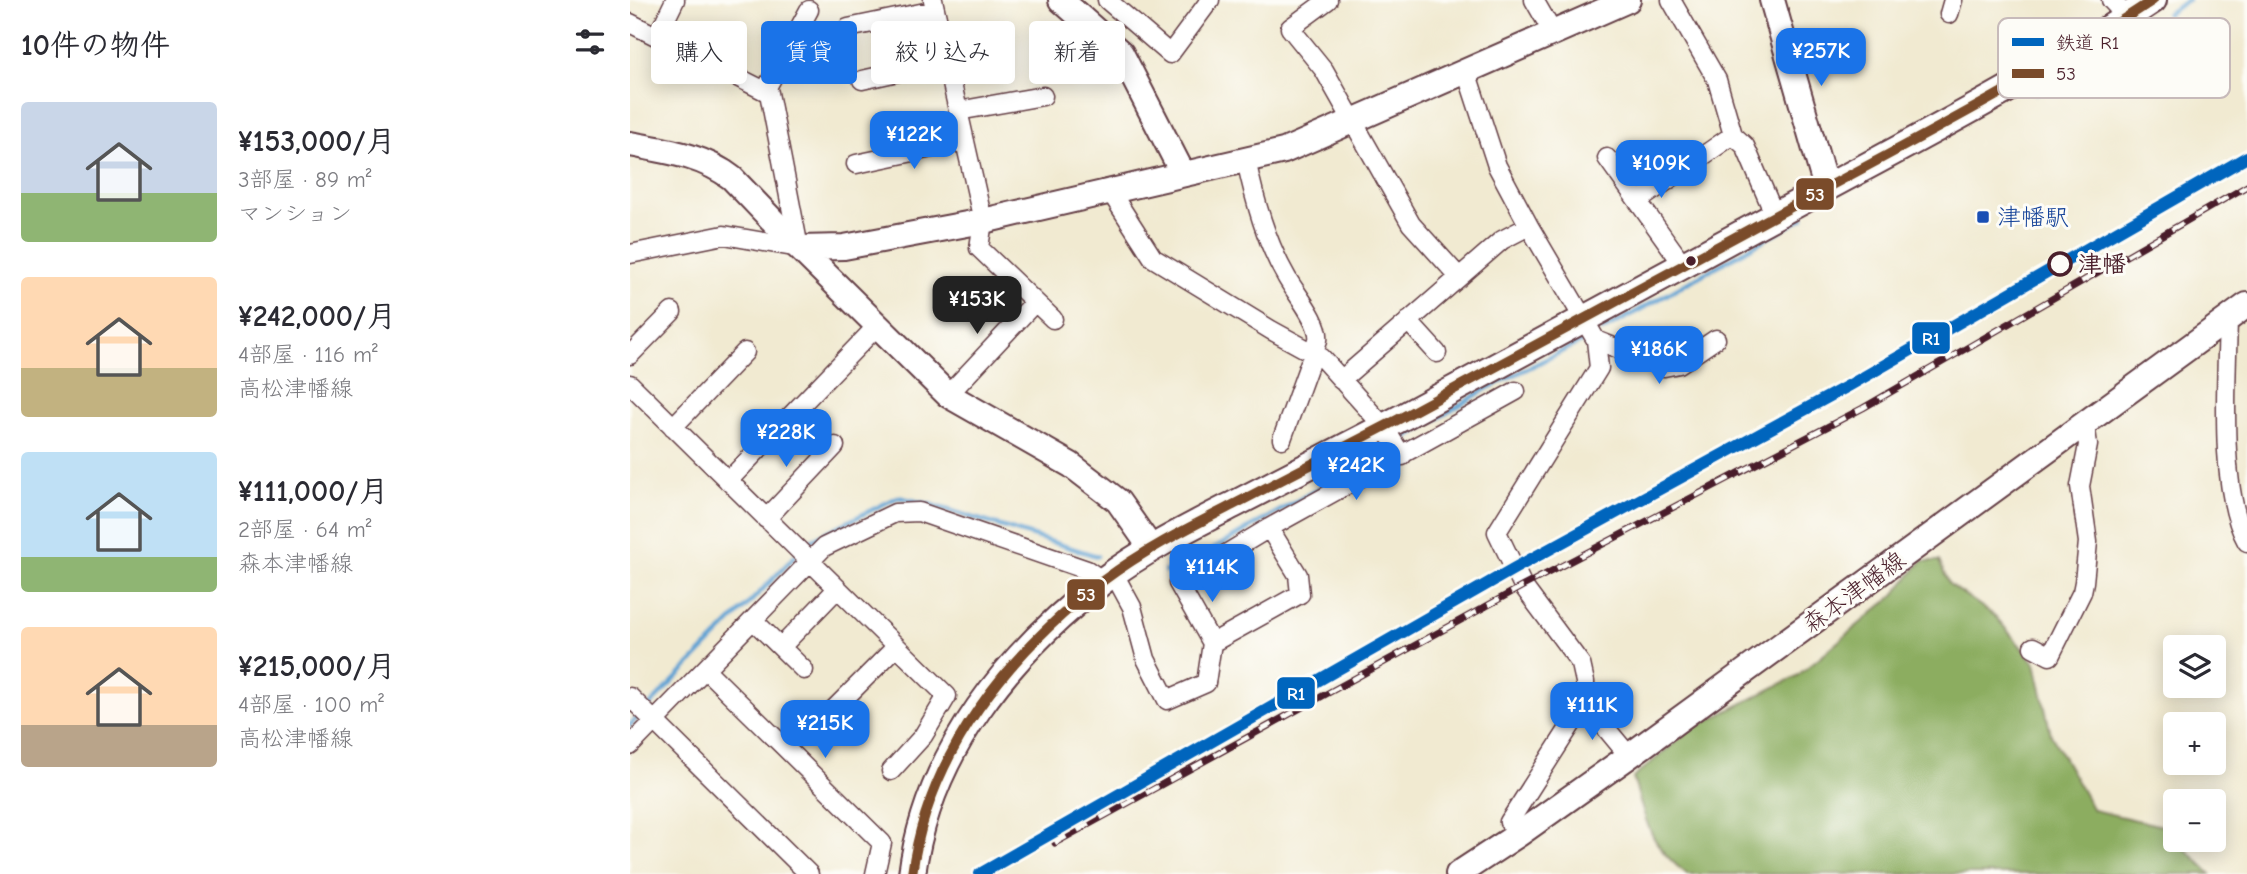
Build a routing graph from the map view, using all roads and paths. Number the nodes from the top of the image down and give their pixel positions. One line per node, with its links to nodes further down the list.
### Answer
1 (676, 0): 14 (street)
2 (1061, 0): 15 (street)
3 (1105, 0): 4 (street); 16 (street)
4 (1210, 0)
5 (1328, 0): 31 (street)
6 (1534, 0): 19 (street)
7 (1628, 0): 19 (street)
8 (1671, 0): 32 (street)
9 (1772, 0): 39 (street)
10 (2152, 0): 12 (main road)
11 (934, 5): 18 (street)
12 (2119, 9)
13 (809, 10): 27 (street)
14 (665, 21)
15 (1085, 21)
16 (1087, 21)
17 (630, 23): 20 (street)
18 (857, 26)
19 (1553, 33): 22 (street)
20 (651, 34)
21 (1125, 61): 38 (street)
22 (1466, 71): 31 (street); 44 (street)
23 (871, 78): 24 (street)
24 (862, 80)
25 (747, 82): 27 (street)
26 (952, 84): 30 (street)
27 (765, 91): 45 (street)
28 (1044, 96): 30 (street)
29 (1998, 96): 39 (main road)
30 (958, 111): 33 (street)
31 (1354, 120): 36 (street); 48 (street)
32 (1733, 135): 41 (street); 42 (street)
33 (965, 141): 37 (street); 43 (street)
34 (630, 144): 45 (street)
35 (1607, 158): 41 (street)
36 (1246, 160): 38 (street); 58 (street)
37 (856, 164)
38 (1183, 174): 40 (street)
39 (1826, 188): 42 (main road)
40 (1111, 191): 43 (street); 58 (street)
41 (1638, 201): 47 (street)
42 (1774, 216): 47 (main road)
43 (983, 221): 45 (street); 49 (street)
44 (1528, 226): 48 (street); 55 (street)
45 (799, 248): 46 (street); 54 (street)
46 (630, 254)
47 (1684, 266): 55 (main road)
48 (1459, 277): 53 (street)
49 (1035, 302): 52 (street); 64 (street)
50 (672, 312): 60 (street)
51 (2238, 312): 65 (street, 森本津幡線); 73 (street)
52 (1053, 319)
53 (1408, 321): 59 (street); 61 (street)
54 (877, 326): 64 (street); 70 (street)
55 (1590, 330): 56 (street); 68 (main road); 85 (street)
56 (1716, 339)
57 (745, 352): 66 (street)
58 (1313, 353): 61 (street); 67 (street)
59 (1437, 353)
60 (630, 355)
61 (1340, 380): 68 (street)
62 (630, 384): 66 (street)
63 (1516, 391): 68 (street)
64 (948, 395): 74 (street)
65 (2085, 424): 82 (street); 89 (street, 森本津幡線)
66 (673, 427): 70 (street)
67 (1282, 439)
68 (1395, 443): 72 (street); 74 (main road)
69 (835, 446): 71 (street)
70 (728, 481): 71 (street)
71 (766, 519): 75 (street)
72 (1269, 528): 79 (street); 79 (street)
73 (2247, 542)
74 (1151, 548): 76 (main road)
75 (802, 555): 76 (street); 77 (street); 78 (street)
76 (1108, 577): 79 (street); 92 (main road)
77 (837, 589): 80 (street); 81 (street)
78 (753, 620): 80 (street); 83 (street)
79 (1212, 643)
80 (781, 647): 84 (street)
81 (896, 647): 87 (street); 90 (street)
82 (2033, 647)
83 (705, 669): 86 (street); 94 (street)
84 (804, 670)
85 (1585, 704): 89 (street); 91 (street)
86 (643, 709): 88 (street); 93 (street)
87 (834, 709)
88 (630, 746)
89 (1629, 756): 91 (street, 森本津幡線)
90 (891, 771)
91 (1518, 834): 95 (street, 森本津幡線)
92 (913, 870)
93 (809, 874)
94 (876, 874)
95 (1458, 874)

